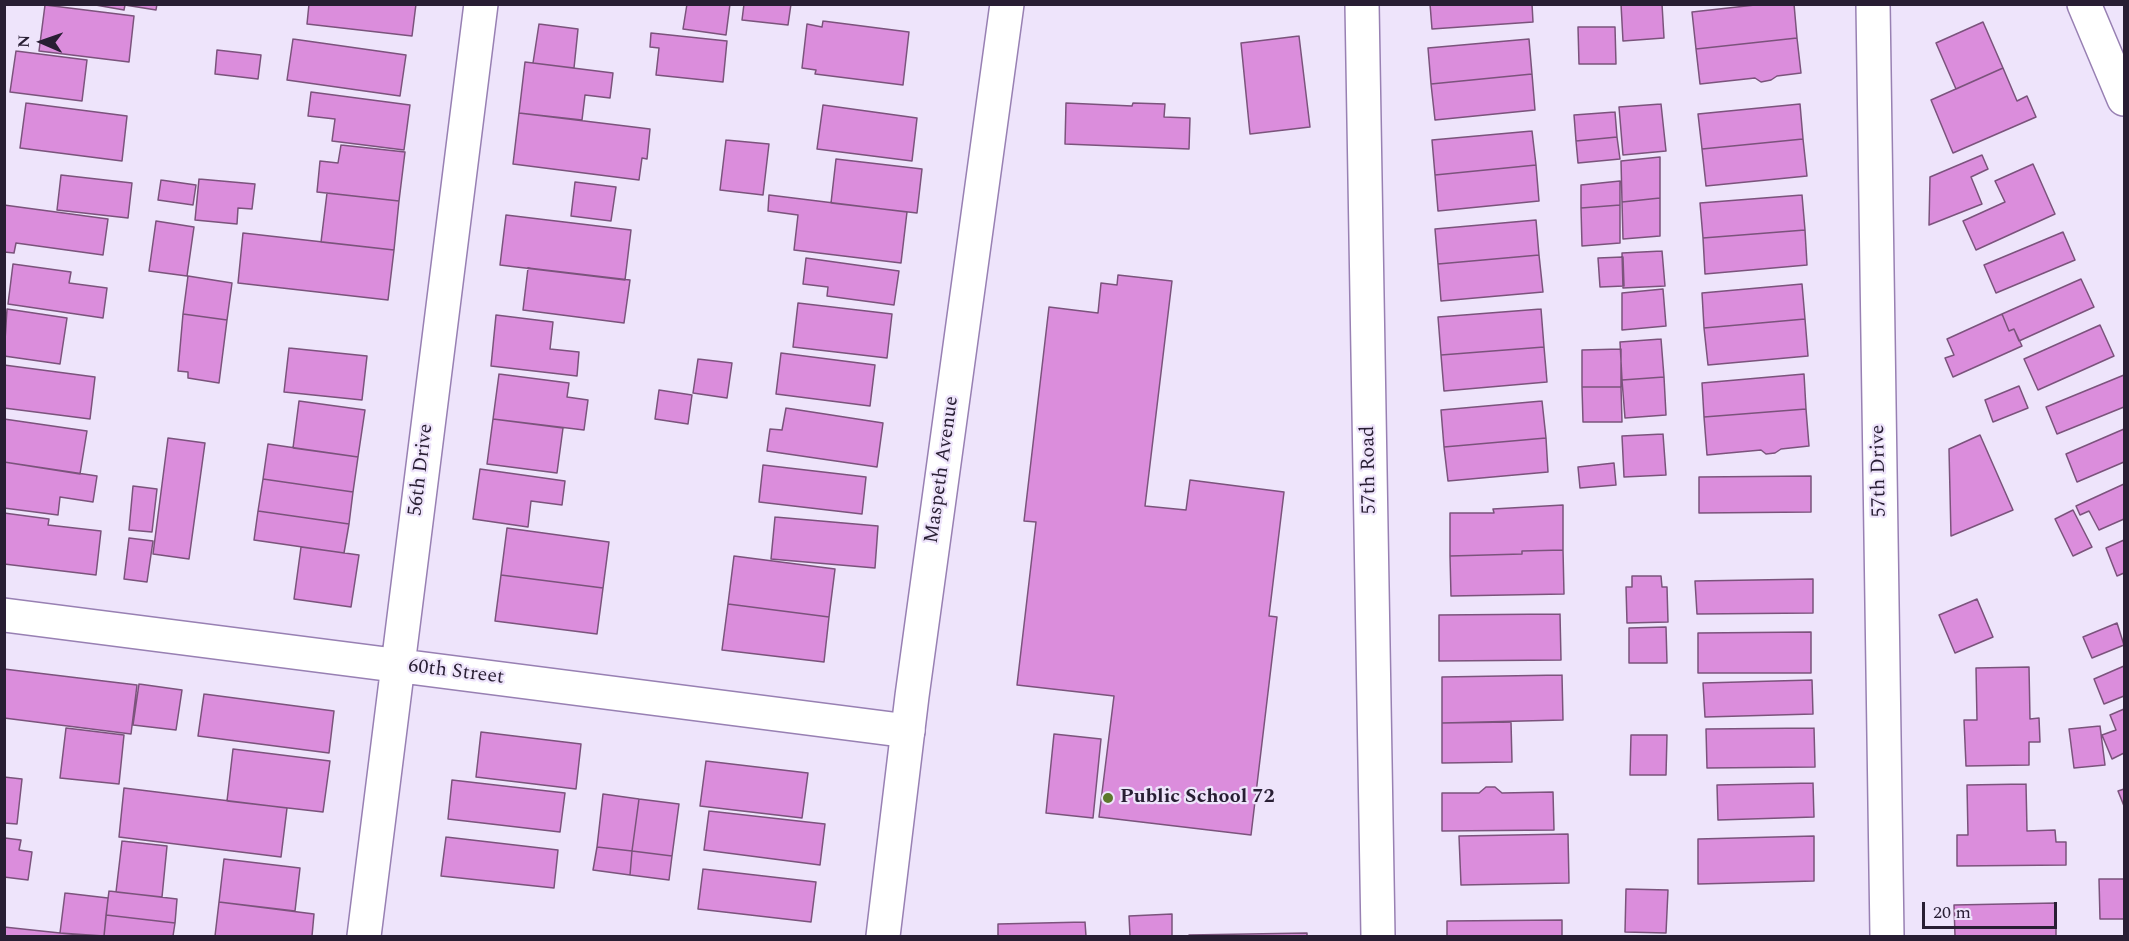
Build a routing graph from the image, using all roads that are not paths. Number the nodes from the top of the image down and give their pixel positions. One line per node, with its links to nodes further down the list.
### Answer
1 (481, 4): 8 (street, 56th Drive)
2 (1007, 4): 9 (street, Maspeth Avenue)
3 (1362, 4): 12 (street, 57th Road)
4 (1874, 4): 13 (street, 57th Drive)
5 (2084, 4): 6 (street)
6 (2124, 99)
7 (4, 615): 8 (street, 60th Street)
8 (397, 666): 9 (street, 60th Street); 10 (street, 56th Drive)
9 (908, 731): 11 (street, Maspeth Avenue)
10 (364, 936)
11 (884, 936)
12 (1378, 936)
13 (1887, 936)

